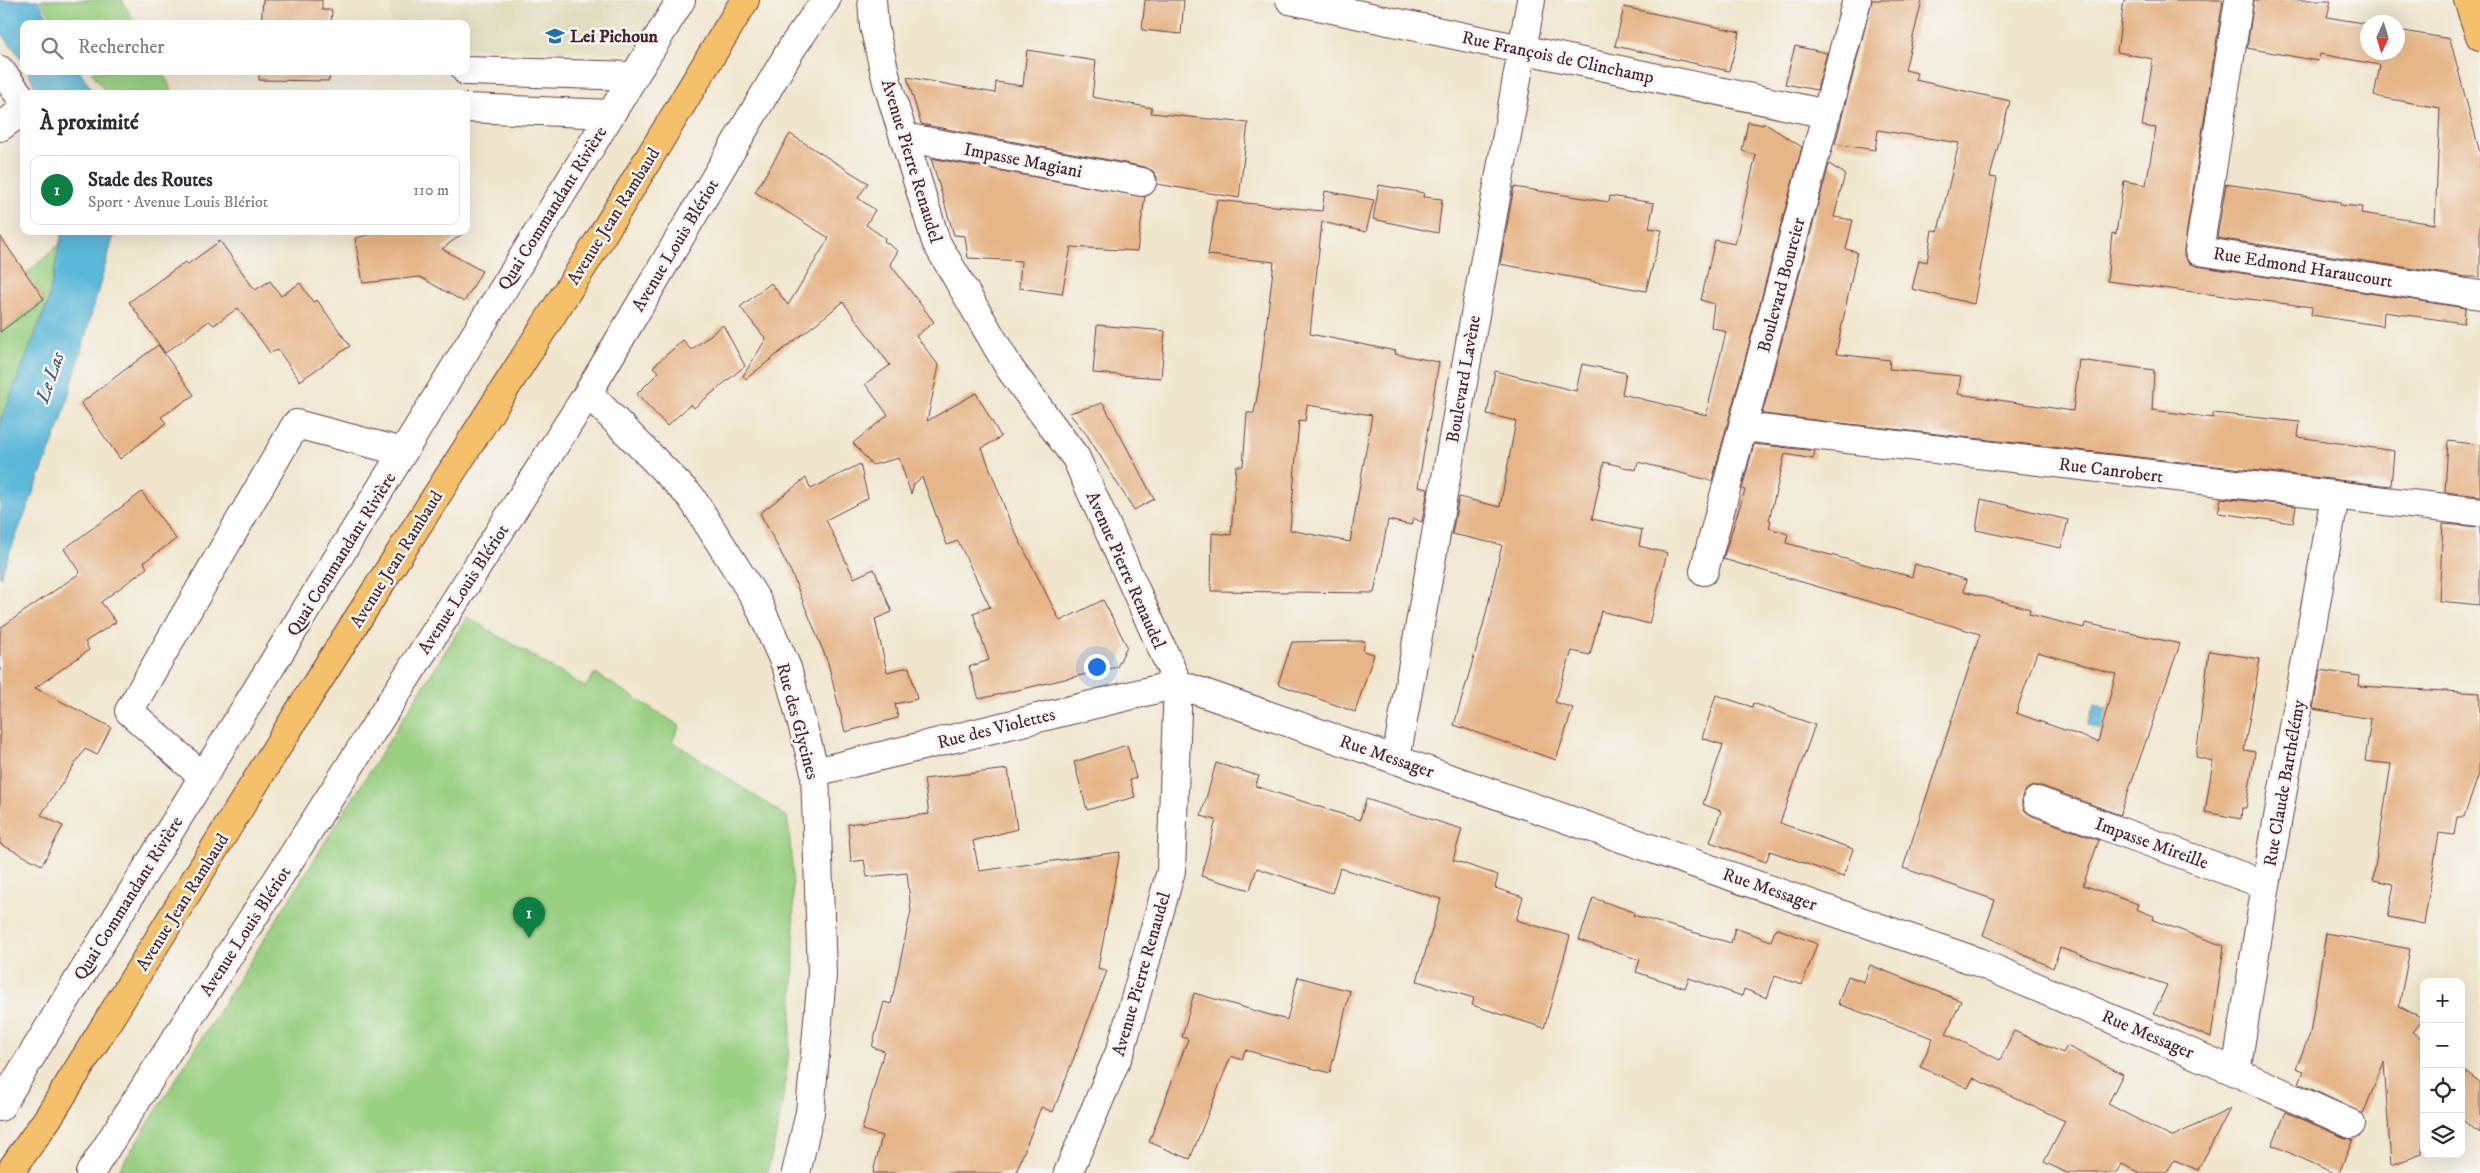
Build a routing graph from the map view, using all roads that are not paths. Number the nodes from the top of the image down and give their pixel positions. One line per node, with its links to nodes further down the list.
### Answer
1 (680, 0): 14 (street, Quai Commandant Rivière)
2 (745, 0): 38 (main road, Avenue Jean Rambaud)
3 (826, 0): 24 (street, Avenue Louis Blériot)
4 (872, 0): 21 (street, Avenue Pierre Renaudel)
5 (1290, 0): 11 (street, Rue François de Clinchamp)
6 (1532, 0): 11 (street, Boulevard Lavène)
7 (1857, 0): 19 (street, Boulevard Bourcier)
8 (2239, 0): 23 (street, Rue Edmond Haraucourt)
9 (2468, 0): 10 (main road)
10 (2480, 36)
11 (1522, 49): 19 (street, Rue François de Clinchamp); 31 (street, Boulevard Lavène)
12 (0, 70): 15 (street)
13 (470, 71): 14 (street)
14 (633, 76): 18 (street, Quai Commandant Rivière)
15 (20, 96)
16 (470, 108): 18 (street)
17 (20, 113): 20 (street)
18 (610, 114): 26 (street, Quai Commandant Rivière)
19 (1827, 114): 25 (street, Boulevard Bourcier)
20 (0, 127)
21 (904, 137): 22 (street, Impasse Magiani); 30 (street, Avenue Pierre Renaudel)
22 (1142, 182)
23 (2480, 295)
24 (588, 393): 32 (street, Rue des Glycines); 42 (street, Avenue Louis Blériot)
25 (1743, 427): 27 (street, Rue Canrobert); 29 (street, Boulevard Bourcier)
26 (403, 452): 33 (street, Quai Commandant Rivière); 33 (street)
27 (2335, 496): 28 (street, Rue Canrobert); 35 (street, Rue Claude Barthélémy)
28 (2480, 512)
29 (1704, 571)
30 (1178, 684): 31 (street, Rue Messager); 32 (street, Rue des Violettes); 44 (street, Avenue Pierre Renaudel)
31 (1396, 759): 36 (street, Rue Messager)
32 (814, 772): 43 (street, Rue des Glycines)
33 (203, 777): 37 (street, Quai Commandant Rivière)
34 (2037, 801): 35 (street, Impasse Mireille)
35 (2266, 885): 36 (street, Rue Claude Barthélémy)
36 (2236, 1072): 39 (street, Rue Messager)
37 (0, 1107)
38 (48, 1118): 40 (main road, Avenue Jean Rambaud); 41 (main road, Avenue Jean Rambaud)
39 (2350, 1124)
40 (9, 1173)
41 (27, 1173)
42 (90, 1173)
43 (796, 1173)
44 (1068, 1173)

